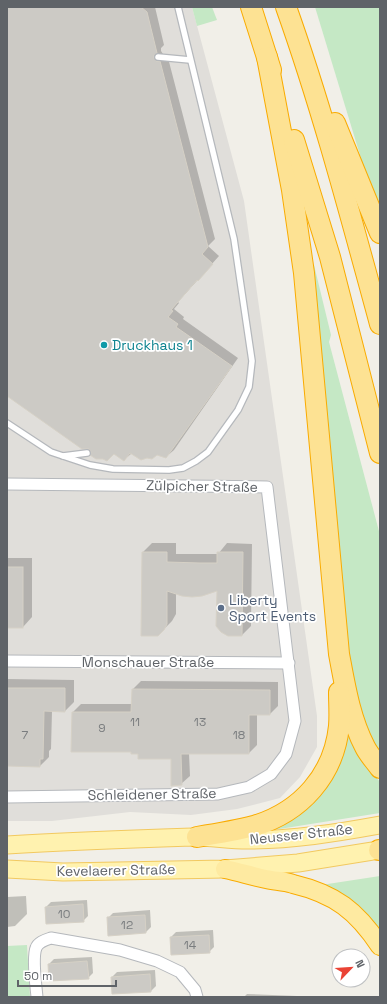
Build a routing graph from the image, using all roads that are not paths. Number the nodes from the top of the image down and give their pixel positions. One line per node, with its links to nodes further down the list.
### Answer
1 (178, 7): 7 (lane)
2 (251, 7): 5 (highway)
3 (286, 7): 4 (highway)
4 (302, 50): 8 (highway); 9 (highway)
5 (267, 57): 12 (highway); 15 (highway)
6 (158, 58): 7 (lane)
7 (190, 60): 13 (lane)
8 (380, 234)
9 (380, 324)
10 (7, 423): 13 (lane)
11 (87, 453): 13 (lane)
12 (380, 453)
13 (63, 456)
14 (7, 484): 17 (street, Zülpicher Straße)
15 (339, 654): 18 (highway); 21 (highway)
16 (7, 661): 17 (street, Monschauer Straße)
17 (289, 663): 19 (street, Schleidener Straße)
18 (380, 768)
19 (7, 797)
20 (380, 825): 21 (main road, Neusser Straße)
21 (197, 837): 22 (main road, Kevelaerer Straße)
22 (7, 845)
23 (379, 850): 25 (main road, Neusser Straße)
24 (7, 869): 25 (main road, Kevelaerer Straße)
25 (225, 869): 26 (highway)
26 (380, 946)
27 (37, 997): 28 (street)
28 (197, 997)

